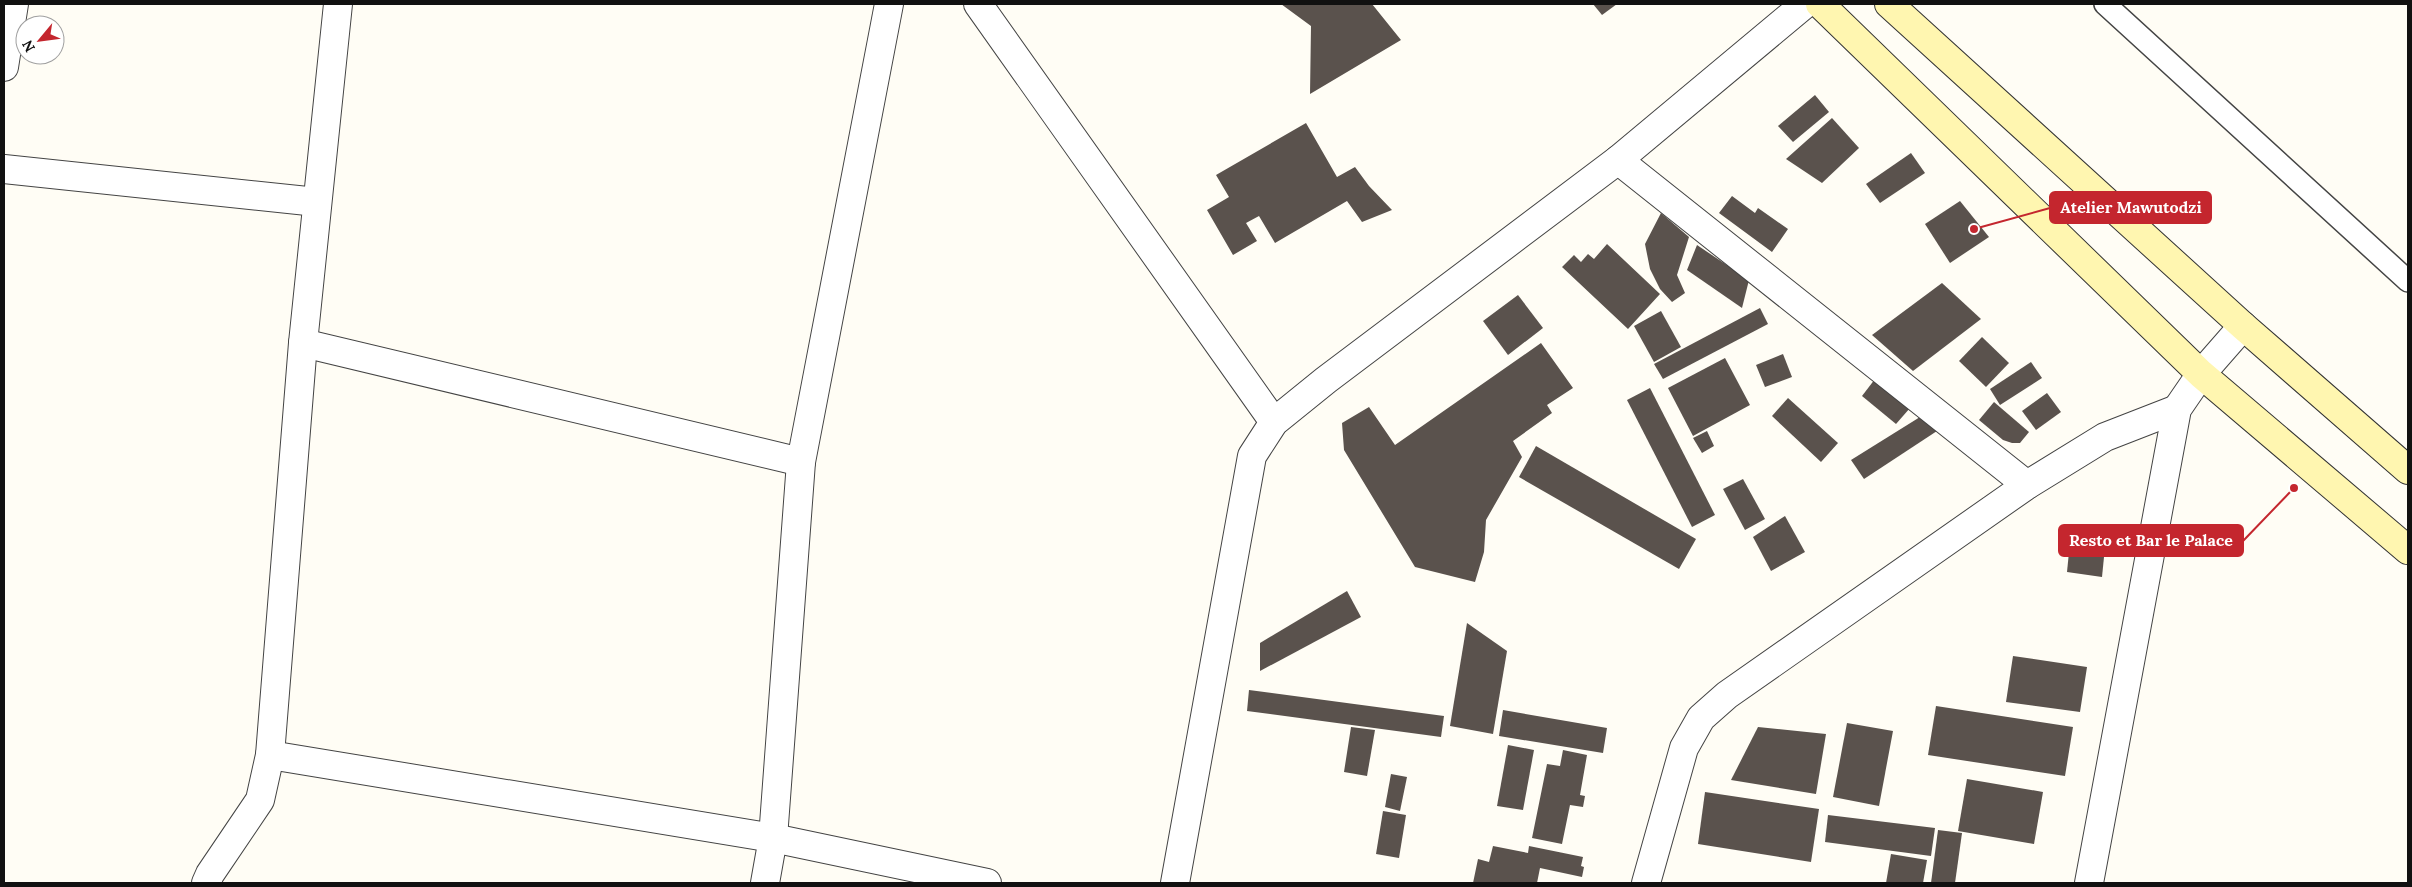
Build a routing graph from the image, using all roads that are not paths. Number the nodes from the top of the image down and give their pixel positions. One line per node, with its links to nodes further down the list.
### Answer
1 (14, 4): 9 (street)
2 (338, 4): 12 (street)
3 (890, 4): 19 (street)
4 (978, 4): 18 (street)
5 (1805, 4): 10 (street)
6 (1820, 4): 16 (main road)
7 (1889, 4): 14 (main road)
8 (2105, 4): 13 (lane)
9 (4, 67)
10 (1618, 160): 18 (street); 21 (street)
11 (4, 169): 12 (street)
12 (317, 202): 15 (street)
13 (2408, 281)
14 (2243, 326): 16 (street); 20 (main road)
15 (303, 343): 19 (street); 23 (street)
16 (2201, 374): 17 (street); 22 (main road)
17 (2177, 409): 21 (street); 30 (street)
18 (1274, 422): 28 (street)
19 (801, 462): 24 (street)
20 (2408, 470)
21 (2027, 485): 29 (street)
22 (2408, 550)
23 (270, 755): 24 (street); 25 (street)
24 (773, 838): 26 (street); 27 (street)
25 (206, 883)
26 (764, 883)
27 (987, 883)
28 (1175, 883)
29 (1646, 883)
30 (2089, 883)

